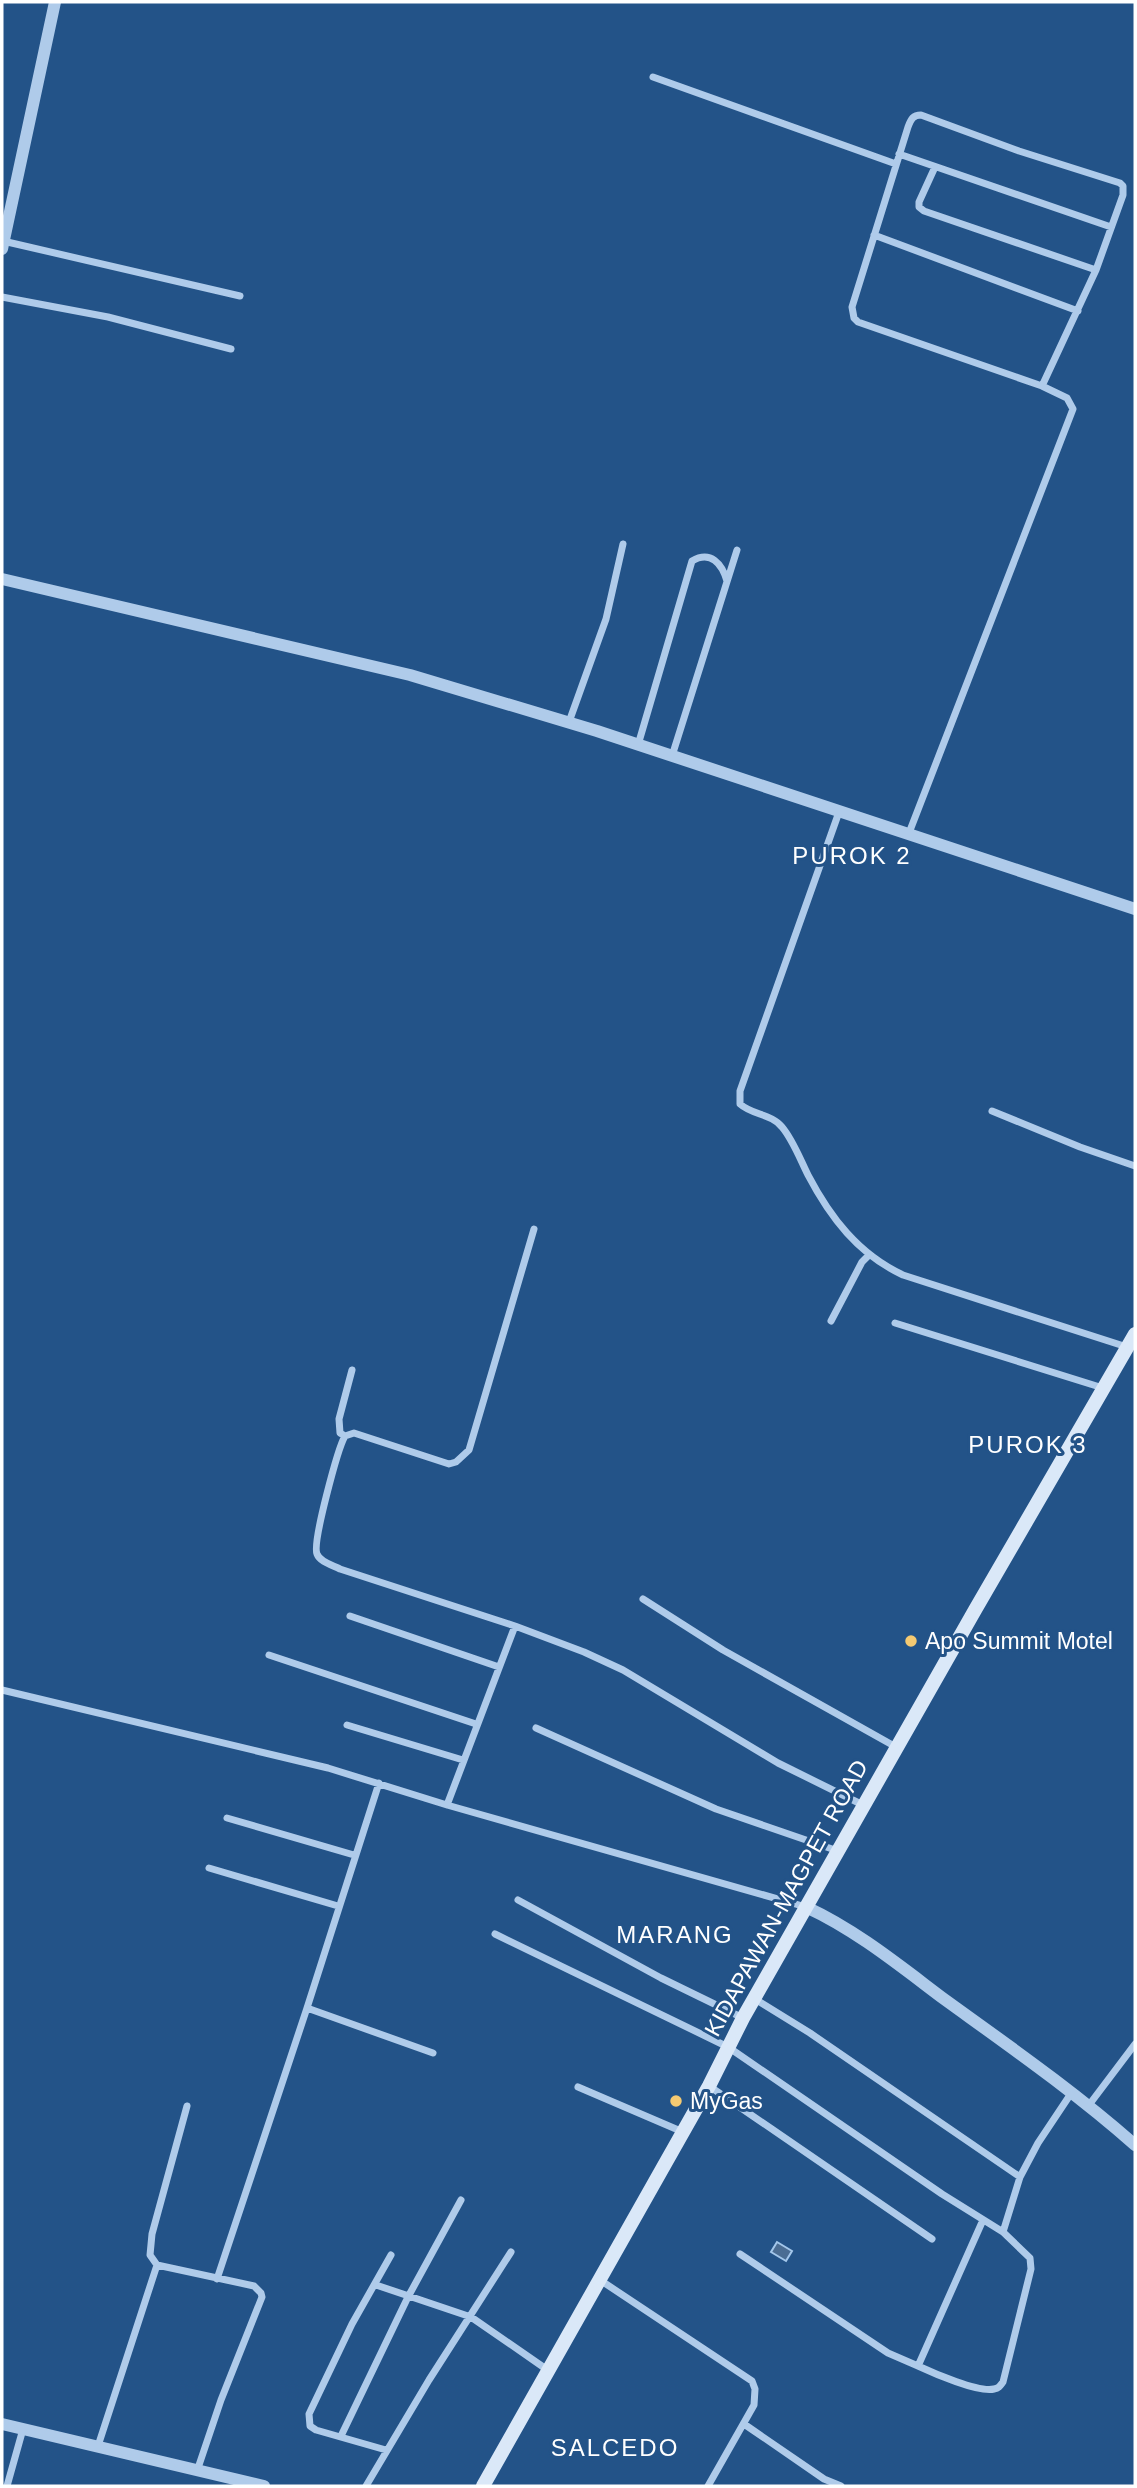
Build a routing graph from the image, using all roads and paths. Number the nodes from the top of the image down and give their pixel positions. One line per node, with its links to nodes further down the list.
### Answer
1 (55, 2): 8 (street)
2 (653, 78): 4 (street)
3 (900, 154): 4 (street); 5 (street); 6 (street)
4 (896, 164): 7 (street)
5 (935, 167): 6 (street); 9 (street)
6 (1111, 227): 9 (street)
7 (874, 235): 12 (street); 14 (street)
8 (3, 245): 10 (street)
9 (1096, 270): 12 (street)
10 (240, 296)
11 (2, 297): 13 (street)
12 (1078, 311): 14 (street)
13 (231, 349)
14 (1042, 386): 23 (street)
15 (623, 544): 19 (street)
16 (737, 550): 18 (street)
17 (2, 579): 19 (street)
18 (727, 581): 20 (street); 21 (street)
19 (569, 722): 20 (street)
20 (638, 745): 21 (street)
21 (673, 756): 22 (street)
22 (839, 812): 23 (street); 28 (street)
23 (909, 833): 24 (street)
24 (1135, 909)
25 (992, 1111): 26 (street)
26 (1135, 1166)
27 (534, 1229): 34 (street)
28 (869, 1255): 29 (street); 31 (street)
29 (831, 1321)
30 (895, 1323): 33 (street)
31 (1132, 1341): 33 (main road, KIDAPAWAN-MAGPET ROAD)
32 (352, 1370): 34 (street)
33 (1104, 1388): 44 (main road, KIDAPAWAN-MAGPET ROAD)
34 (345, 1436): 37 (street)
35 (643, 1599): 44 (street)
36 (351, 1616): 39 (street)
37 (515, 1626): 39 (street); 48 (street)
38 (269, 1656): 41 (street)
39 (499, 1667): 41 (street)
40 (2, 1690): 46 (street)
41 (476, 1724): 45 (street)
42 (347, 1725): 45 (street)
43 (536, 1728): 50 (street)
44 (897, 1747): 48 (main road, KIDAPAWAN-MAGPET ROAD)
45 (463, 1760): 47 (street)
46 (379, 1783): 47 (street); 51 (street)
47 (447, 1805): 55 (street)
48 (863, 1805): 50 (main road, KIDAPAWAN-MAGPET ROAD)
49 (227, 1818): 51 (street)
50 (838, 1851): 55 (main road, KIDAPAWAN-MAGPET ROAD)
51 (354, 1855): 54 (street)
52 (209, 1868): 54 (street)
53 (518, 1900): 59 (street)
54 (338, 1906): 58 (street)
55 (806, 1907): 57 (main road, KIDAPAWAN-MAGPET ROAD); 65 (street)
56 (495, 1934): 61 (street)
57 (755, 1999): 59 (main road, KIDAPAWAN-MAGPET ROAD); 70 (street)
58 (307, 2008): 62 (street); 79 (street)
59 (743, 2018): 61 (main road, KIDAPAWAN-MAGPET ROAD)
60 (1135, 2044): 66 (street)
61 (728, 2047): 63 (main road, KIDAPAWAN-MAGPET ROAD); 72 (street)
62 (433, 2053)
63 (709, 2086): 68 (main road, KIDAPAWAN-MAGPET ROAD); 74 (street)
64 (578, 2087): 68 (street)
65 (1072, 2092): 66 (street); 70 (street)
66 (1089, 2105): 69 (street)
67 (187, 2106): 78 (street)
68 (683, 2132): 80 (main road, KIDAPAWAN-MAGPET ROAD)
69 (1135, 2145)
70 (1020, 2177): 73 (street)
71 (461, 2200): 82 (street)
72 (983, 2220): 73 (street); 84 (street)
73 (1003, 2232): 84 (street)
74 (932, 2239)
75 (511, 2252): 83 (street)
76 (740, 2254): 84 (street)
77 (391, 2255): 81 (street)
78 (157, 2265): 79 (street); 90 (street)
79 (217, 2279): 92 (street)
80 (600, 2280): 85 (main road, KIDAPAWAN-MAGPET ROAD); 87 (street)
81 (376, 2285): 82 (street); 89 (street)
82 (408, 2297): 83 (street); 89 (street)
83 (471, 2317): 85 (street); 91 (street)
84 (918, 2366)
85 (549, 2371): 96 (main road, KIDAPAWAN-MAGPET ROAD)
86 (2, 2424): 88 (street)
87 (744, 2424): 97 (street); 98 (street)
88 (23, 2429): 90 (street); 93 (street)
89 (341, 2435): 91 (street)
90 (98, 2446): 92 (street)
91 (386, 2450): 95 (street)
92 (197, 2471): 94 (street)
93 (7, 2486)
94 (264, 2486)
95 (366, 2486)
96 (483, 2486)
97 (708, 2486)
98 (841, 2486)

